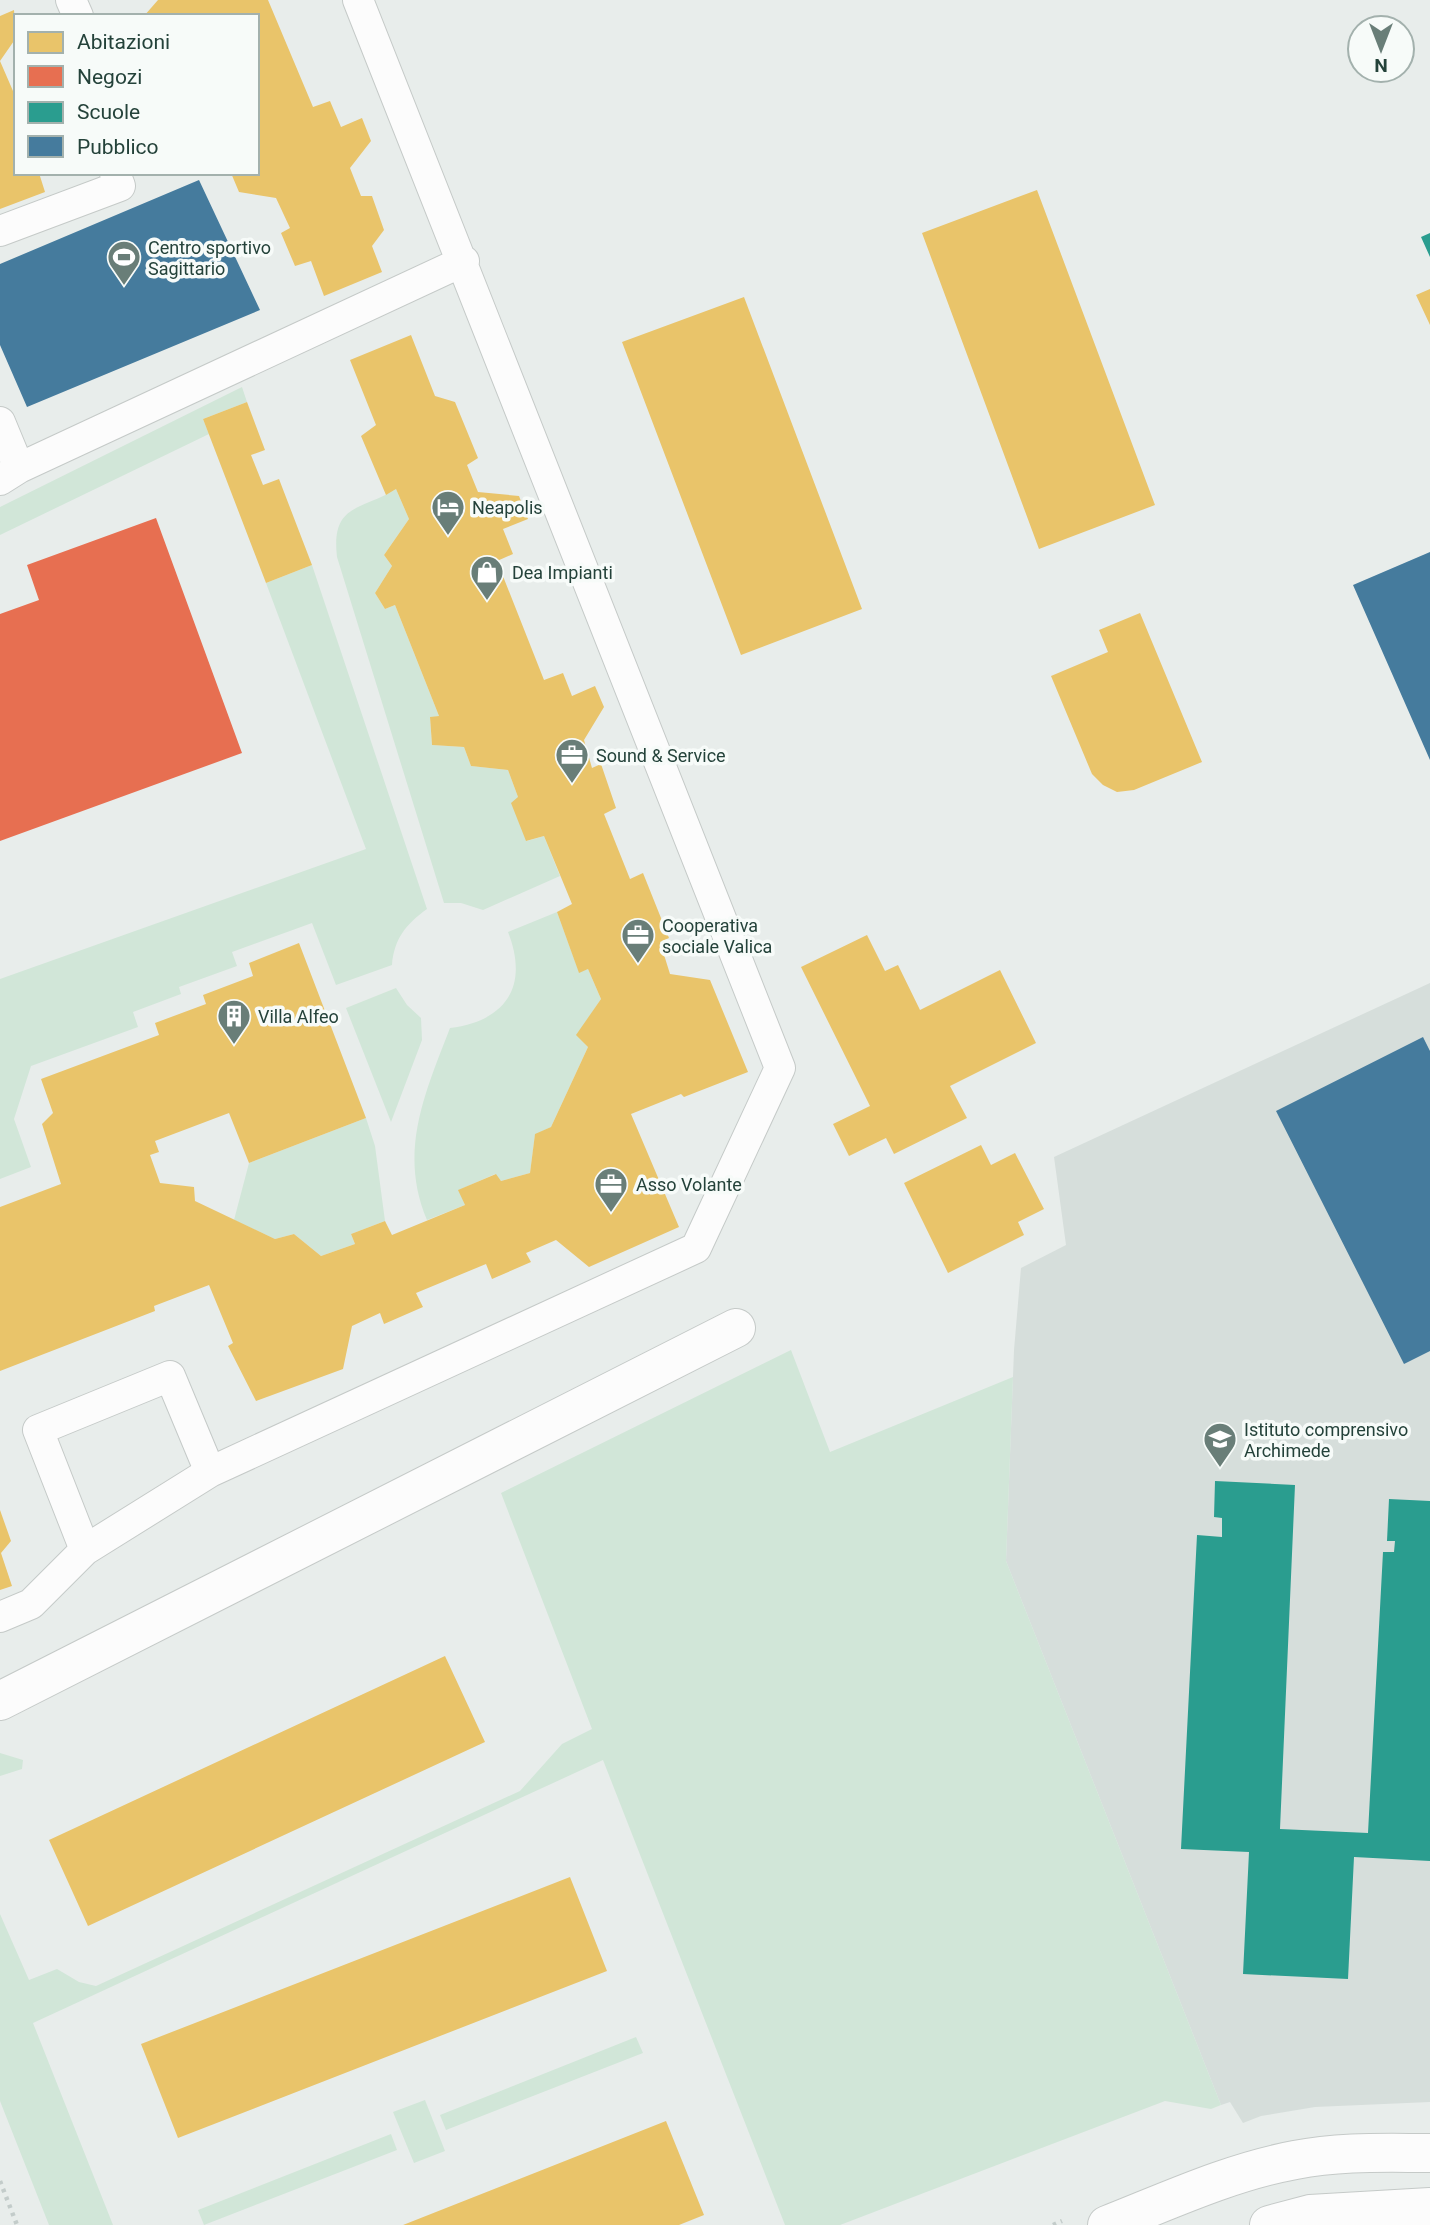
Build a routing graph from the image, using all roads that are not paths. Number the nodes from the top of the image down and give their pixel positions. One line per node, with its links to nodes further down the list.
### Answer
1 (358, 0): 4 (lane)
2 (116, 175): 3 (lane)
3 (0, 231)
4 (464, 261): 6 (lane); 8 (lane)
5 (0, 422): 6 (lane)
6 (9, 474)
7 (736, 1328): 11 (street)
8 (210, 1472): 9 (lane); 9 (lane)
9 (85, 1550): 10 (lane)
10 (0, 1617)
11 (0, 1701)
12 (1430, 2153): 14 (street)
13 (1430, 2207): 15 (street)
14 (1107, 2225)
15 (1269, 2225)

